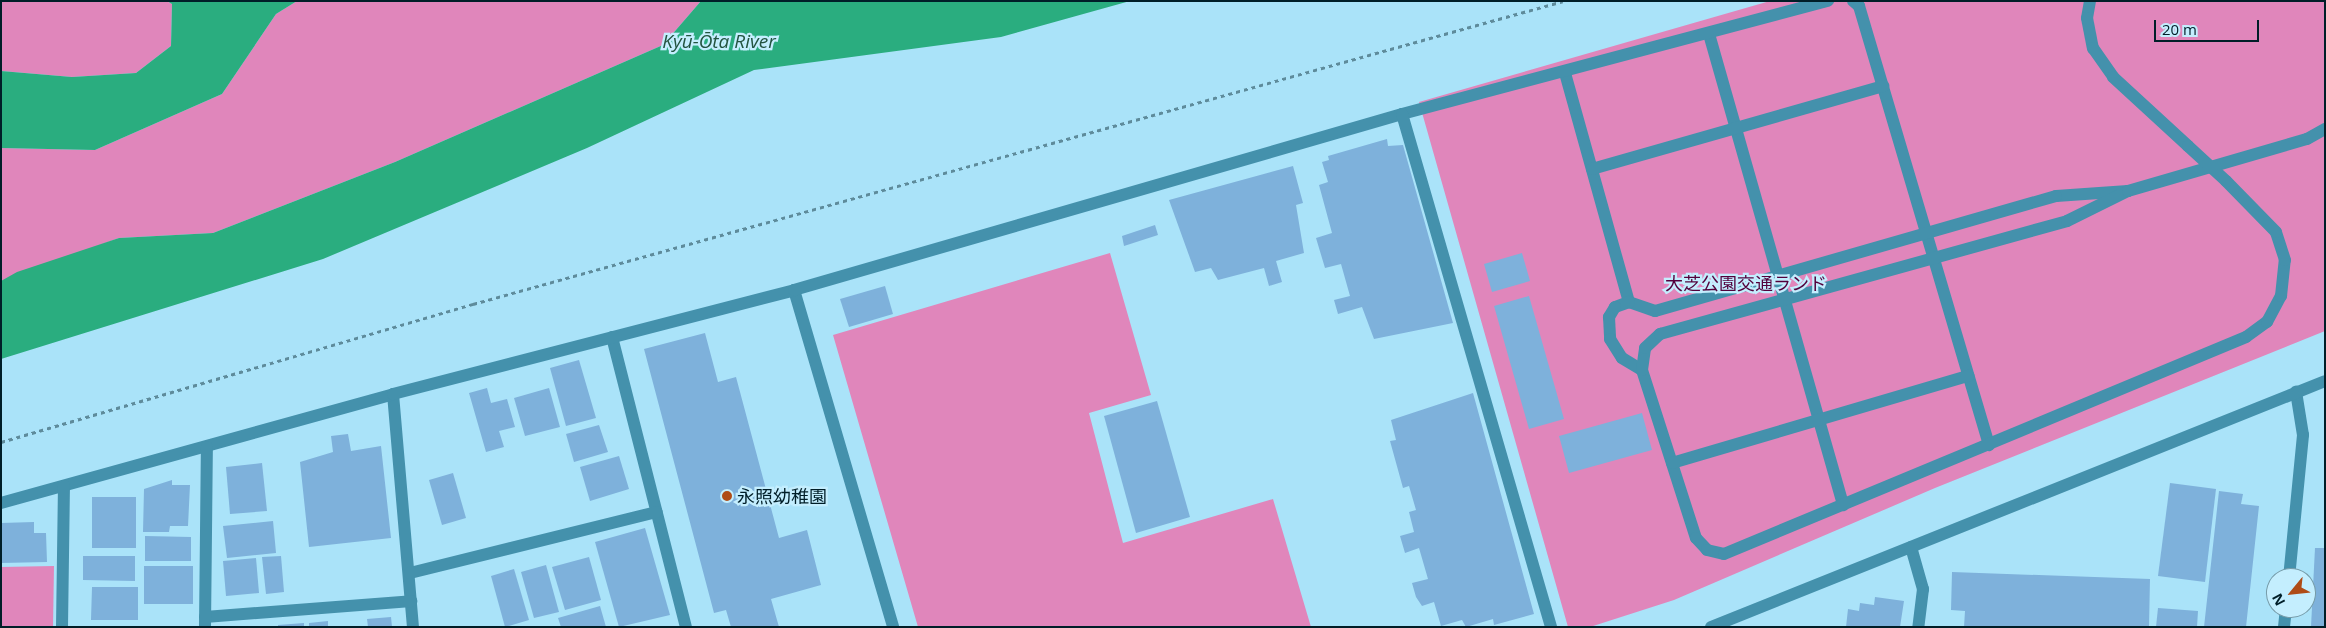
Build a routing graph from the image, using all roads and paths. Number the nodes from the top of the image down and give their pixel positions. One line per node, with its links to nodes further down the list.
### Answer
1 (1563, 1): 26 (path)
2 (1828, 1): 5 (street)
3 (1853, 1): 7 (street)
4 (2090, 1): 27 (street, bridge)
5 (1709, 34): 6 (street); 9 (street)
6 (1566, 73): 8 (street); 11 (street)
7 (1883, 86): 9 (street); 13 (street)
8 (1402, 114): 16 (street); 43 (street)
9 (1736, 128): 11 (street); 15 (street)
10 (2325, 129): 12 (street)
11 (1592, 169): 18 (street)
12 (2128, 191): 13 (street); 14 (street)
13 (1926, 233): 14 (street); 15 (street)
14 (1933, 258): 17 (street); 21 (street)
15 (1778, 276): 17 (street); 18 (street)
16 (794, 290): 19 (street); 42 (street)
17 (1784, 298): 20 (street); 25 (street)
18 (1628, 302): 20 (street)
19 (612, 337): 24 (street); 33 (street)
20 (1642, 370): 29 (street)
21 (1968, 376): 25 (street); 27 (street)
22 (2325, 381): 23 (street)
23 (2296, 392): 34 (street); 35 (street)
24 (393, 394): 28 (street); 36 (street)
25 (1819, 420): 29 (street); 32 (street)
26 (1, 442)
27 (1989, 445): 32 (street)
28 (207, 447): 30 (street); 38 (street)
29 (1672, 463): 32 (street)
30 (64, 486): 31 (street); 39 (street)
31 (1, 503)
32 (1843, 505)
33 (657, 512): 36 (street); 41 (street)
34 (1912, 546): 44 (street); 45 (street)
35 (2290, 568)
36 (410, 573): 37 (street)
37 (411, 601): 38 (street); 40 (street)
38 (205, 622)
39 (62, 627)
40 (413, 627)
41 (686, 627)
42 (892, 627)
43 (1551, 627)
44 (1711, 627)
45 (1918, 627)

